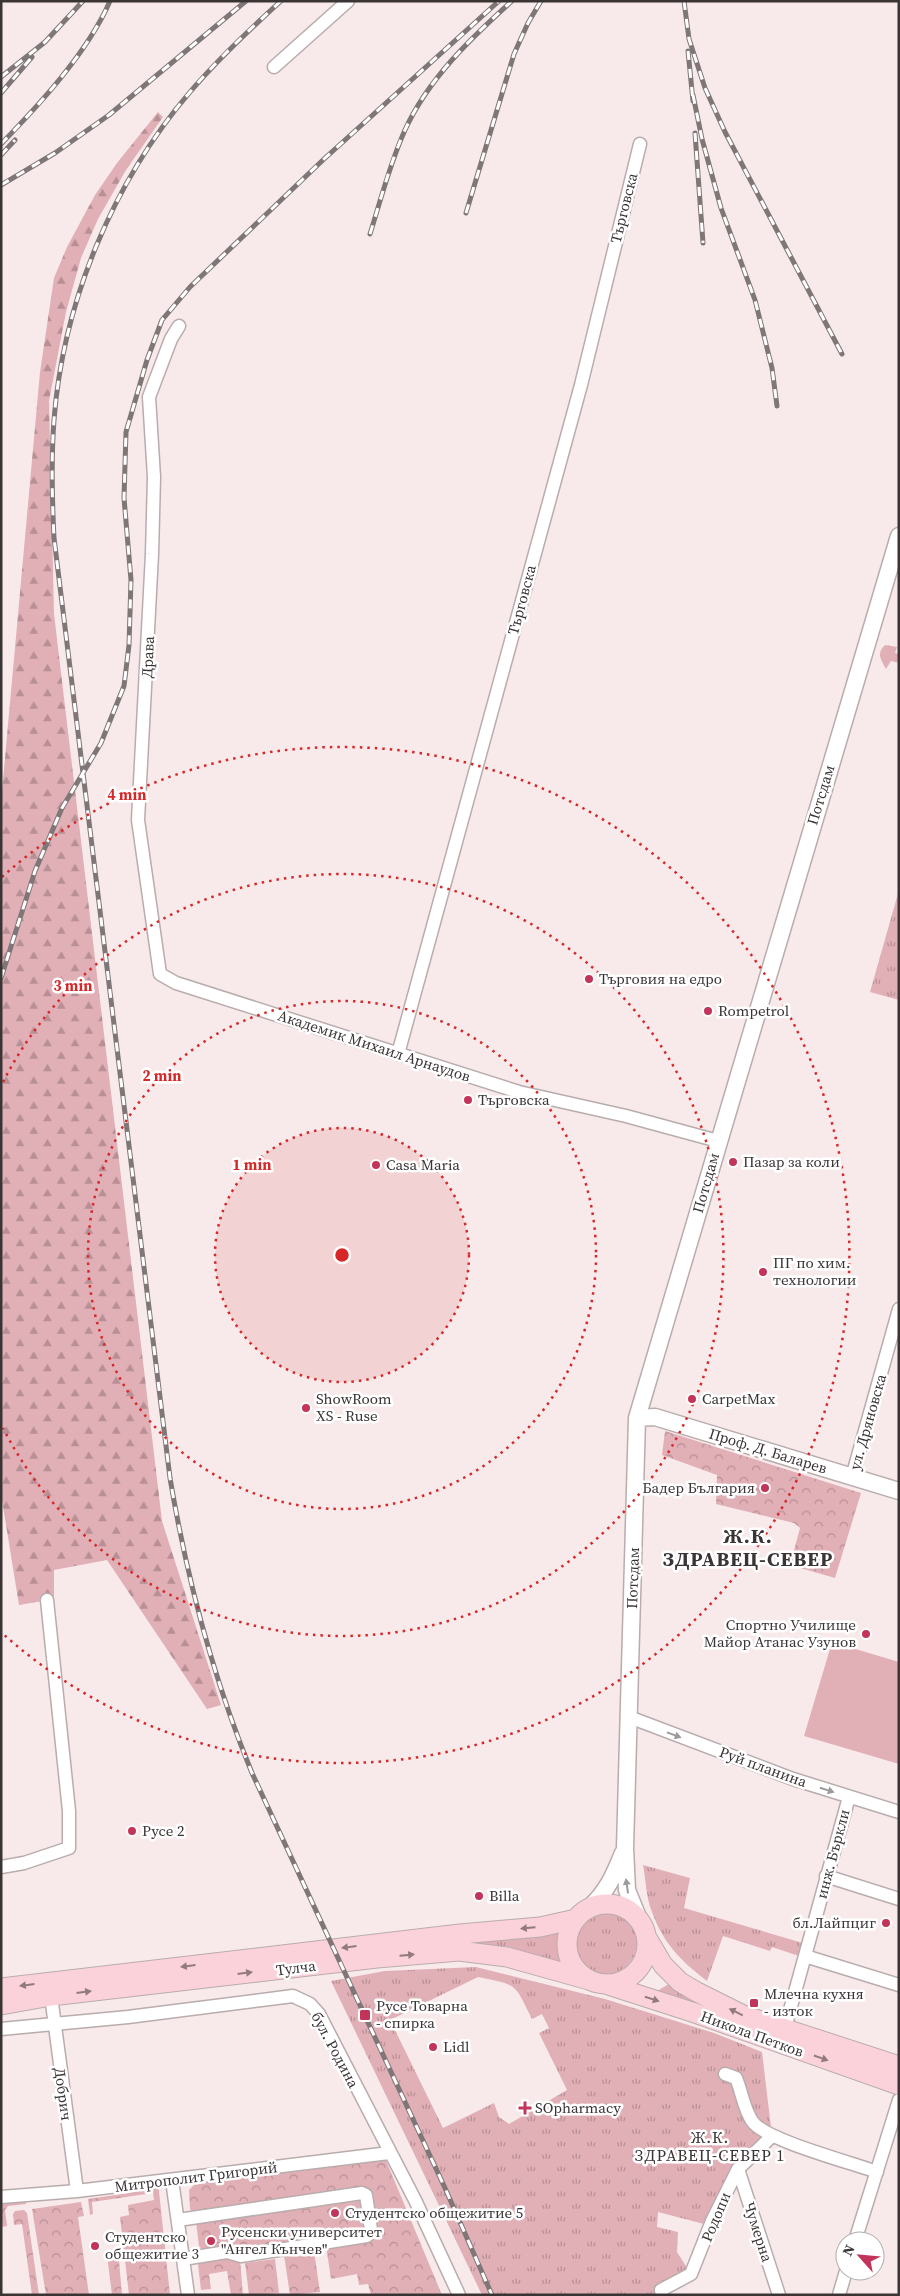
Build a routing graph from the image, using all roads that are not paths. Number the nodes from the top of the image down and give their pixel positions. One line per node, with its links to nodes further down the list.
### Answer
1 (348, 1): 2 (street)
2 (274, 67)
3 (640, 144): 7 (street, Търговска)
4 (179, 326): 6 (street, Драва)
5 (899, 536): 8 (street, Потсдам)
6 (176, 983): 7 (street, Академик Михаил Арнаудов)
7 (398, 1054): 8 (street, Академик Михаил Арнаудов)
8 (718, 1141): 10 (street, Потсдам)
9 (899, 1309): 11 (street, ул. Дряновска)
10 (637, 1418): 11 (street, Проф. Д. Баларев); 14 (street, Потсдам)
11 (852, 1477): 12 (street, Проф. Д. Баларев)
12 (899, 1491)
13 (47, 1600): 18 (street)
14 (629, 1717): 15 (street, Руй планина, one-way to 15); 17 (street, Потсдам)
15 (848, 1797): 16 (street, Руй планина); 19 (street, инж. Бъркли)
16 (899, 1812)
17 (625, 1848): 21 (street, Потсдам); 22 (street, Потсдам, one-way to 17)
18 (1, 1866)
19 (826, 1876): 20 (street); 23 (street, инж. Бъркли)
20 (899, 1899)
21 (583, 1913): 22 (main road); 24 (main road); 26 (main road, Тулча, one-way to 26)
22 (643, 1929): 24 (main road); 30 (main road, Никола Петков, one-way to 22)
23 (805, 1956): 25 (street); 30 (street, инж. Бъркли)
24 (597, 1982): 27 (main road, Тулча, one-way to 24); 34 (main road, Никола Петков, one-way to 34)
25 (899, 1985)
26 (1, 1988)
27 (51, 1996): 28 (main road, Тулча); 29 (street, Добрич)
28 (1, 2005)
29 (54, 2024): 31 (street, бул. Родина); 37 (street, бул. Родина); 41 (street, Добрич)
30 (785, 2028): 32 (main road, Никола Петков)
31 (1, 2029)
32 (899, 2066)
33 (725, 2074): 36 (street)
34 (899, 2085)
35 (899, 2100): 39 (street)
36 (772, 2136): 38 (street, Родопи); 39 (street)
37 (390, 2153): 40 (street, Митрополит Григорий); 48 (street, бул. Родина)
38 (738, 2169): 49 (street, Родопи); 50 (street, Чумерна)
39 (877, 2172): 44 (street)
40 (172, 2180): 41 (street, Митрополит Григорий); 43 (street)
41 (77, 2191): 42 (street, Митрополит Григорий)
42 (1, 2198)
43 (178, 2220): 45 (street); 45 (street)
44 (858, 2231)
45 (183, 2259): 47 (street)
46 (843, 2281): 51 (street)
47 (188, 2295)
48 (459, 2295)
49 (662, 2295)
50 (779, 2295)
51 (839, 2295)

